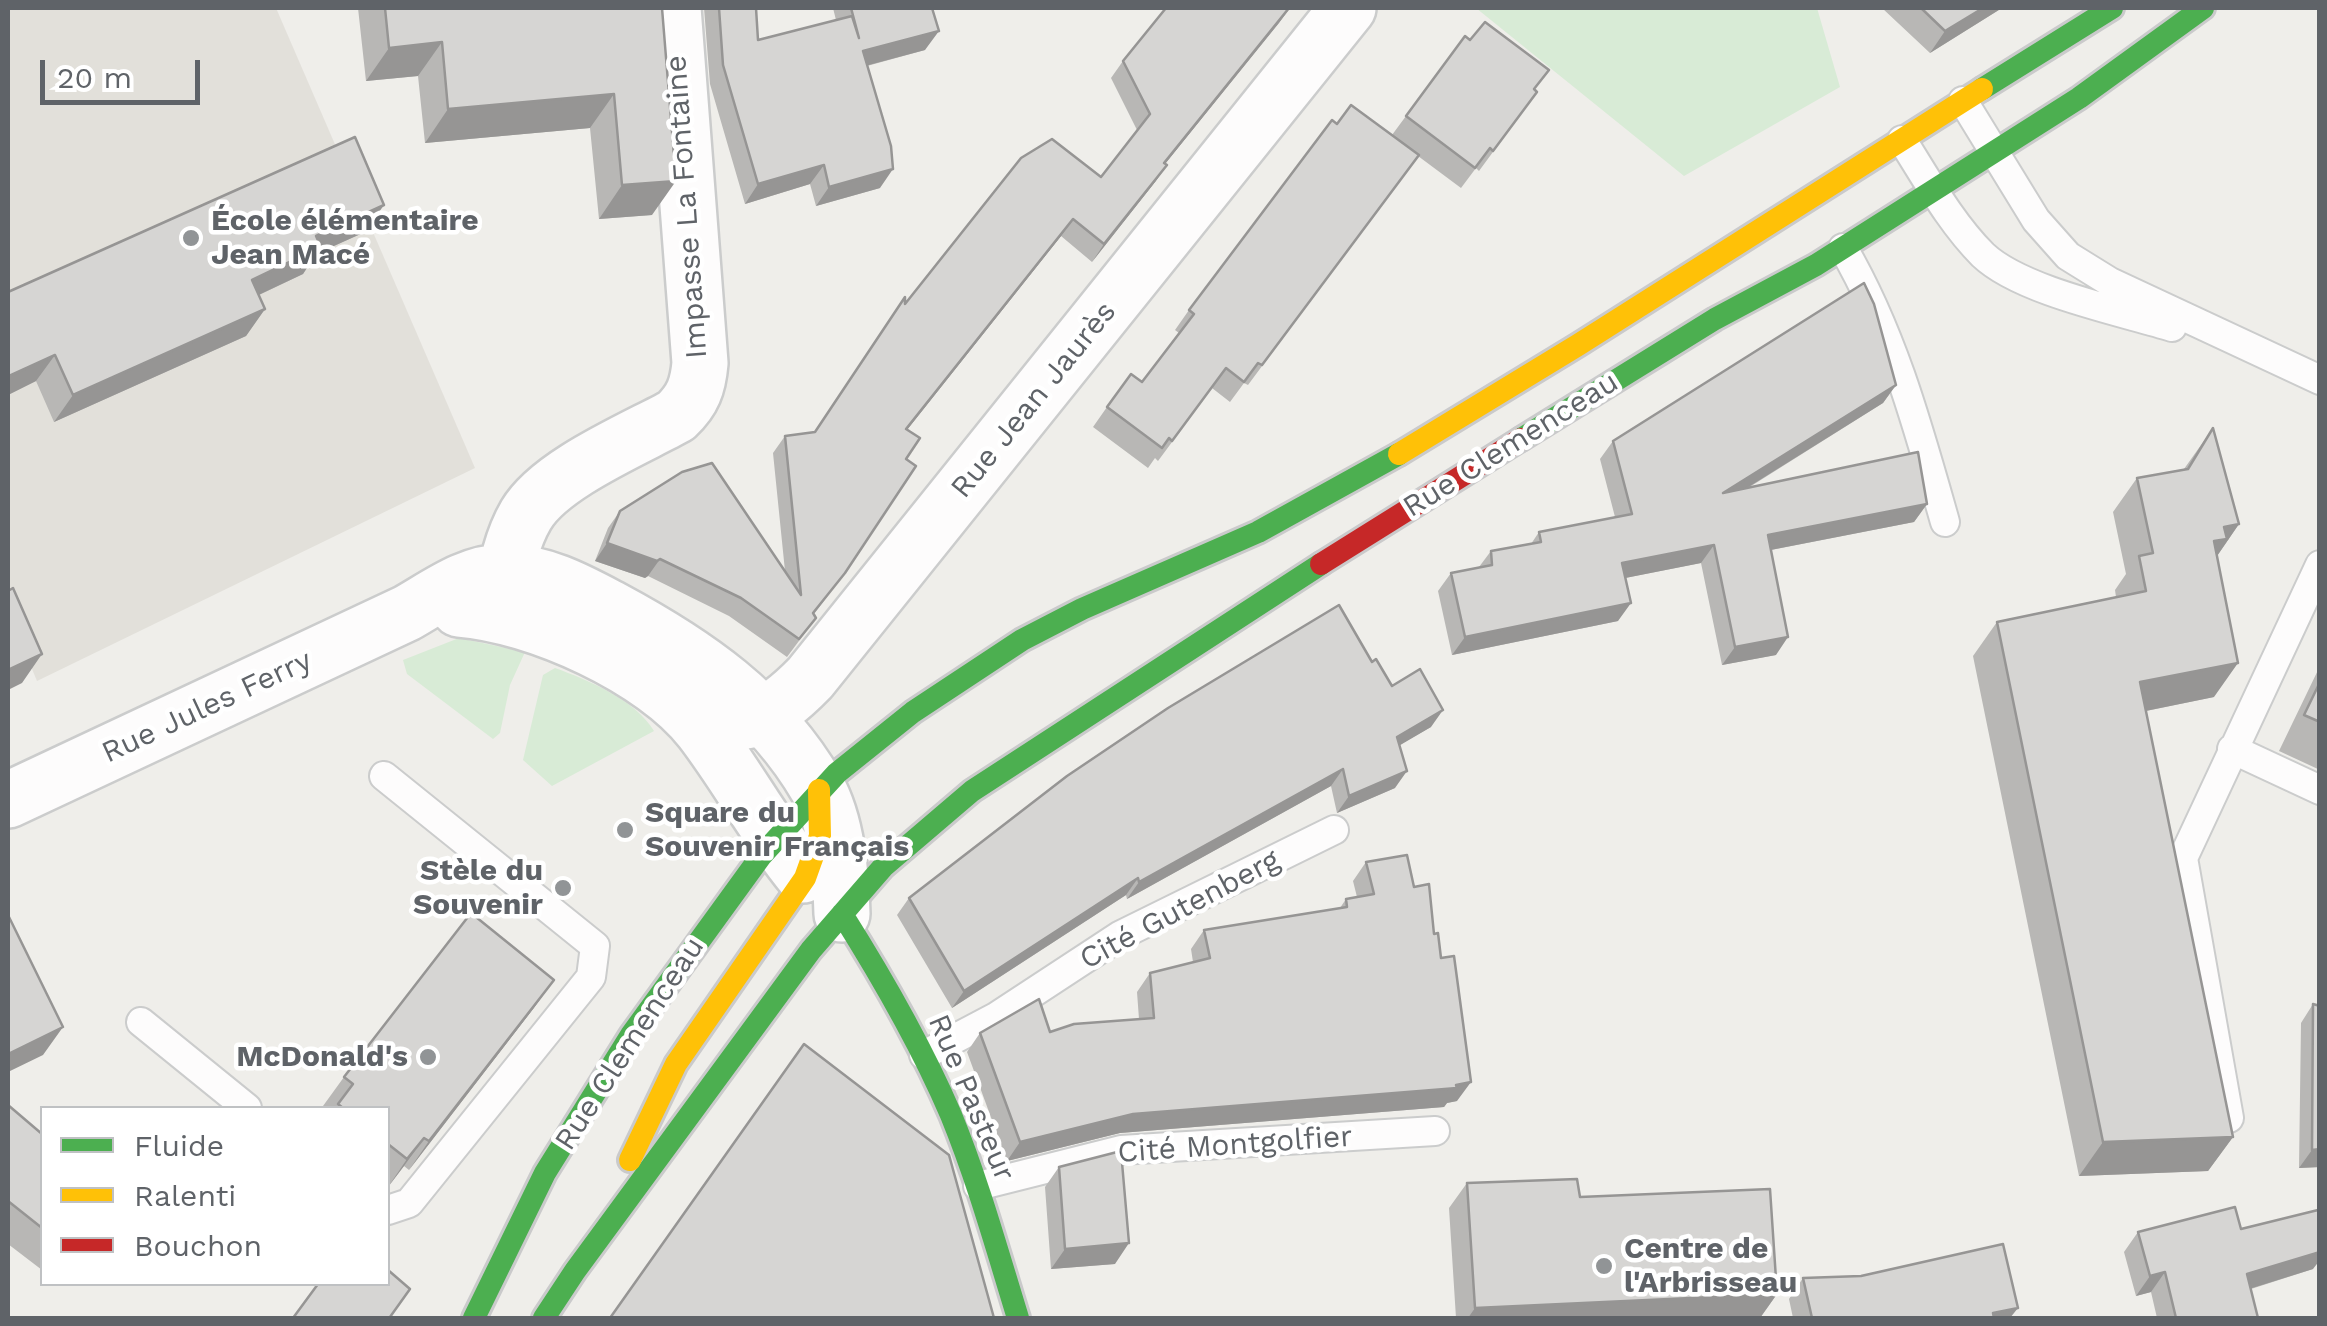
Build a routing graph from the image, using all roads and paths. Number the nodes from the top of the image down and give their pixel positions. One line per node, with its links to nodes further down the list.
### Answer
1 (673, 8): 14 (street, Impasse La Fontaine)
2 (1348, 8): 16 (street, Rue Jean Jaurès)
3 (2112, 8): 5 (main road, Rue Clemenceau)
4 (2203, 8): 7 (main road, Rue Clemenceau)
5 (1963, 102): 6 (main road, Rue Clemenceau); 7 (lane)
6 (1902, 140): 8 (lane); 19 (main road, Rue Clemenceau)
7 (1993, 153): 8 (main road, Rue Clemenceau); 10 (lane)
8 (1934, 190): 9 (main road, Rue Clemenceau); 10 (lane)
9 (1843, 248): 12 (lane); 23 (main road, Rue Clemenceau)
10 (2254, 352): 11 (lane)
11 (2320, 380)
12 (1946, 522)
13 (2320, 565): 17 (lane)
14 (502, 592): 15 (street); 16 (street, Rue Jules Ferry); 21 (street, Rue Jules Ferry)
15 (682, 708): 16 (street); 23 (street)
16 (763, 716): 19 (street, Rue Jules Ferry)
17 (2232, 750): 20 (lane); 27 (lane)
18 (384, 776): 30 (lane)
19 (819, 790): 23 (main road, Rue Clemenceau); 23 (street)
20 (2320, 790)
21 (8, 800)
22 (1334, 830): 25 (lane, Cité Gutenberg)
23 (807, 877): 25 (main road, Rue Pasteur); 31 (main road); 31 (main road, Rue Clemenceau); 32 (main road, Rue Clemenceau)
24 (142, 1022): 26 (lane)
25 (924, 1056): 29 (main road, Rue Pasteur)
26 (245, 1106)
27 (2229, 1118)
28 (1435, 1131): 29 (lane, Cité Montgolfier)
29 (978, 1186): 34 (main road, Rue Pasteur)
30 (390, 1209)
31 (575, 1271): 33 (main road, Rue Clemenceau)
32 (474, 1318)
33 (544, 1318)
34 (1018, 1318)

